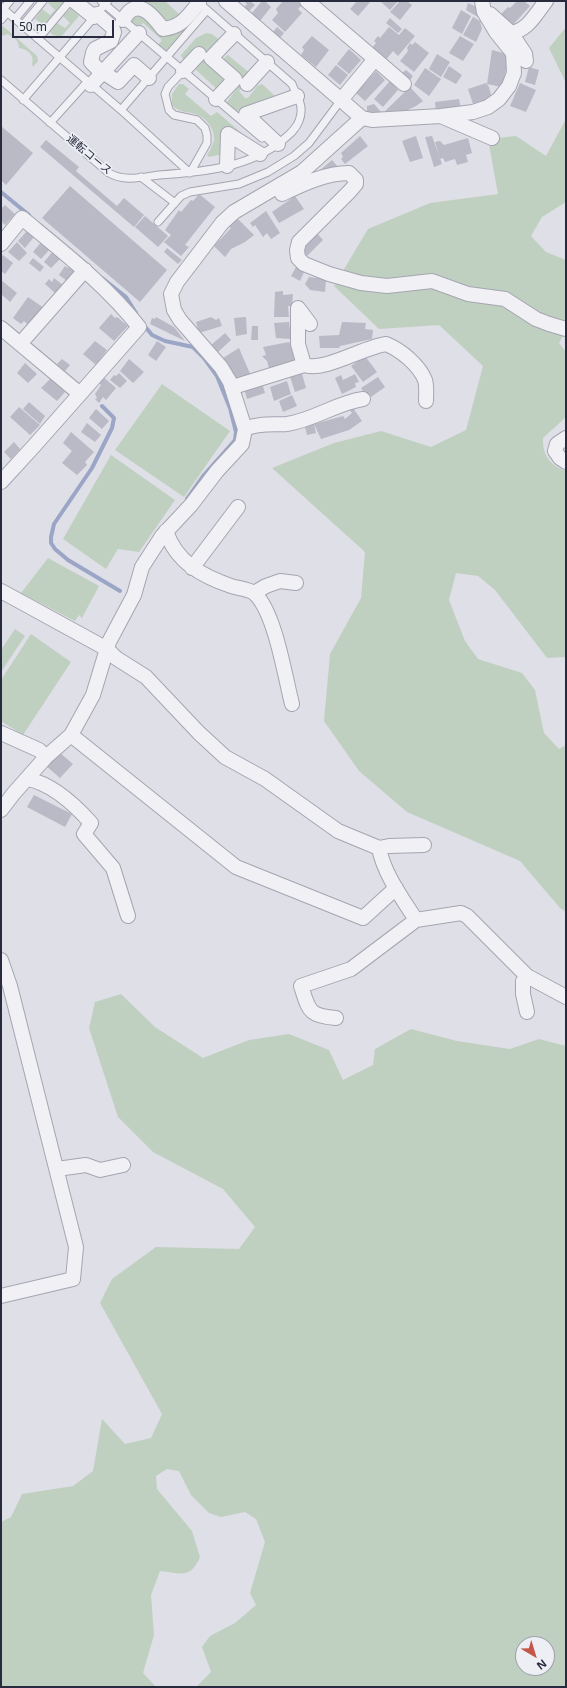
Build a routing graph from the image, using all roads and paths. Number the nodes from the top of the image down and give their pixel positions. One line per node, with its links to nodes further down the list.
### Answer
1 (10, 1): 12 (lane)
2 (30, 1): 13 (lane)
3 (43, 1): 16 (lane)
4 (70, 1): 20 (lane)
5 (74, 1): 11 (street)
6 (226, 1): 37 (street)
7 (307, 1): 24 (street)
8 (546, 1): 18 (street)
9 (201, 5): 15 (street); 19 (lane, 運転コース); 23 (lane)
10 (483, 6): 18 (street); 39 (street)
11 (101, 8): 15 (lane); 22 (lane); 28 (street)
12 (4, 10): 13 (lane); 14 (lane)
13 (15, 19): 16 (lane)
14 (1, 20)
15 (123, 20): 17 (lane)
16 (22, 26): 20 (lane)
17 (139, 33): 23 (lane); 28 (street)
18 (511, 33): 25 (street)
19 (234, 34): 26 (lane, 運転コース); 35 (street)
20 (38, 39): 22 (lane)
21 (199, 54): 27 (street)
22 (60, 57): 31 (lane); 36 (lane)
23 (167, 57): 27 (lane); 29 (lane)
24 (375, 59): 33 (street); 37 (street)
25 (526, 61)
26 (267, 62): 32 (street); 34 (lane, 運転コース)
27 (183, 70): 35 (lane); 46 (lane)
28 (104, 72): 29 (street); 31 (street)
29 (149, 78): 38 (lane)
30 (1, 80): 36 (lane, 運転コース)
31 (89, 84): 38 (lane); 41 (lane)
32 (247, 84)
33 (404, 84)
34 (297, 96): 43 (lane, 運転コース); 43 (street)
35 (216, 99): 43 (lane)
36 (23, 100): 41 (lane, 運転コース)
37 (341, 100): 40 (street); 48 (lane)
38 (121, 110): 46 (lane)
39 (441, 116): 40 (street); 42 (street)
40 (362, 118): 49 (street)
41 (50, 123): 47 (lane, 運転コース)
42 (492, 138)
43 (276, 146): 44 (lane, 運転コース)
44 (260, 154): 45 (lane, 運転コース); 45 (street)
45 (226, 166): 46 (lane, 運転コース)
46 (190, 173): 47 (lane, 運転コース)
47 (140, 177): 48 (lane)
48 (175, 203): 50 (lane)
49 (248, 204): 55 (street); 58 (street)
50 (158, 222)
51 (2, 240): 52 (street)
52 (85, 270): 56 (street); 59 (street)
53 (310, 324): 57 (street)
54 (1, 328): 56 (street)
55 (566, 328)
56 (20, 344): 59 (street)
57 (304, 365): 58 (street); 61 (street)
58 (233, 387): 62 (street)
59 (80, 394): 65 (street)
60 (363, 399): 62 (street)
61 (426, 401)
62 (245, 429): 67 (street)
63 (566, 438): 64 (street)
64 (566, 462)
65 (1, 482)
66 (238, 508): 68 (street)
67 (166, 532): 68 (street); 72 (street)
68 (192, 568): 71 (street)
69 (296, 583): 71 (street)
70 (1, 591): 72 (street)
71 (254, 593): 73 (street)
72 (107, 649): 75 (street); 80 (street)
73 (292, 704)
74 (1, 733): 76 (street)
75 (71, 735): 76 (street); 81 (street)
76 (46, 757): 77 (street)
77 (28, 779): 78 (street); 82 (street)
78 (1, 810)
79 (424, 845): 80 (street)
80 (379, 848): 81 (street)
81 (396, 888): 83 (street)
82 (128, 916)
83 (416, 920): 85 (street); 88 (street)
84 (1, 960): 90 (street)
85 (527, 976): 86 (street); 87 (street)
86 (566, 997)
87 (527, 1012)
88 (336, 1018)
89 (123, 1165): 90 (street)
90 (57, 1169): 91 (street)
91 (1, 1296)

